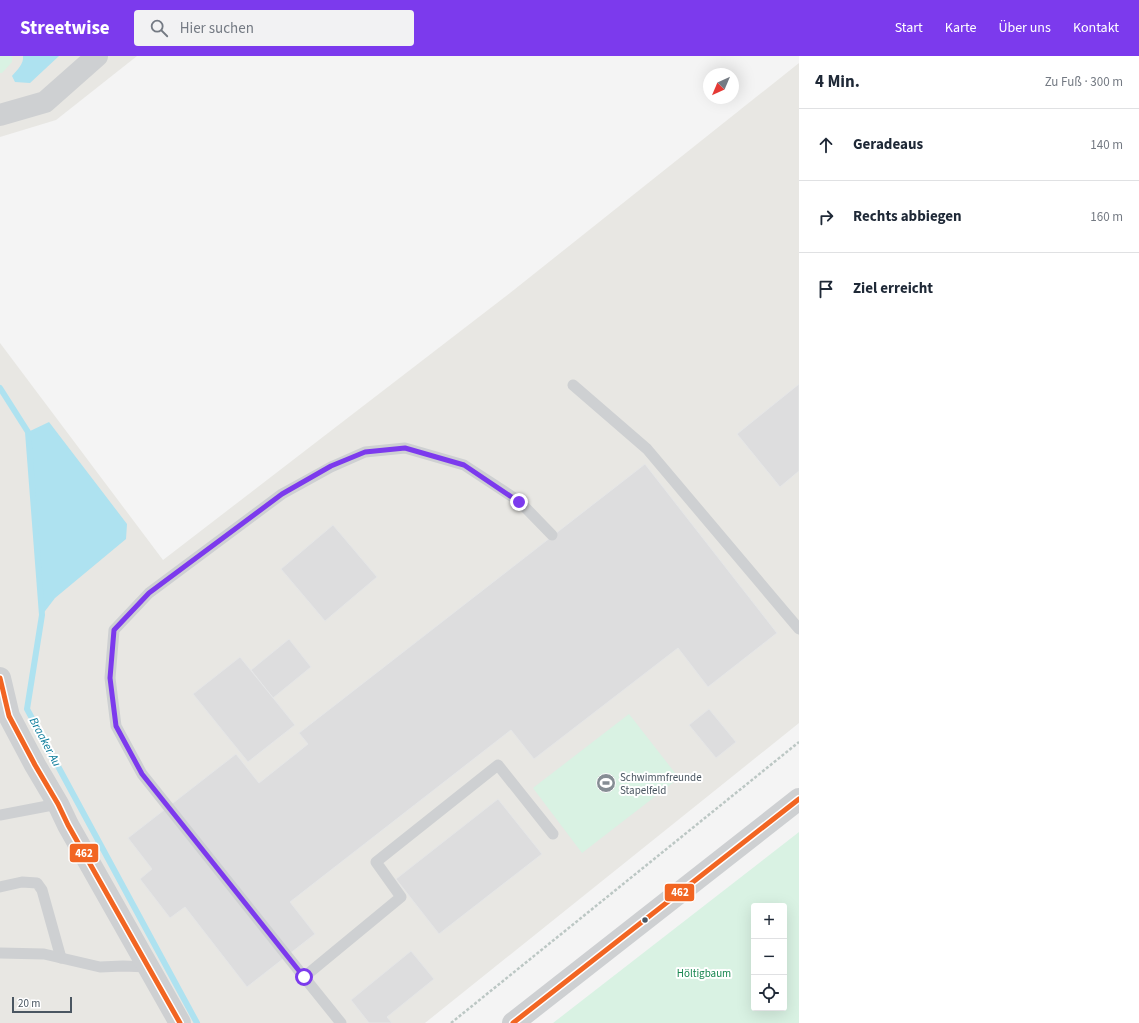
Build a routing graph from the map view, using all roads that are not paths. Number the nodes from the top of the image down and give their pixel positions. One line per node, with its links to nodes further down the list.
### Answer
1 (97, 56): 2 (street)
2 (0, 115)
3 (573, 385): 5 (lane)
4 (552, 535): 15 (lane)
5 (799, 629)
6 (0, 678): 8 (street)
7 (799, 799): 18 (street)
8 (58, 804): 9 (lane); 14 (street)
9 (0, 815)
10 (553, 834): 15 (lane)
11 (0, 887): 13 (lane)
12 (0, 953): 13 (lane)
13 (61, 958): 14 (lane)
14 (149, 968): 16 (street)
15 (304, 977): 17 (lane)
16 (180, 1023)
17 (342, 1023)
18 (513, 1023)

